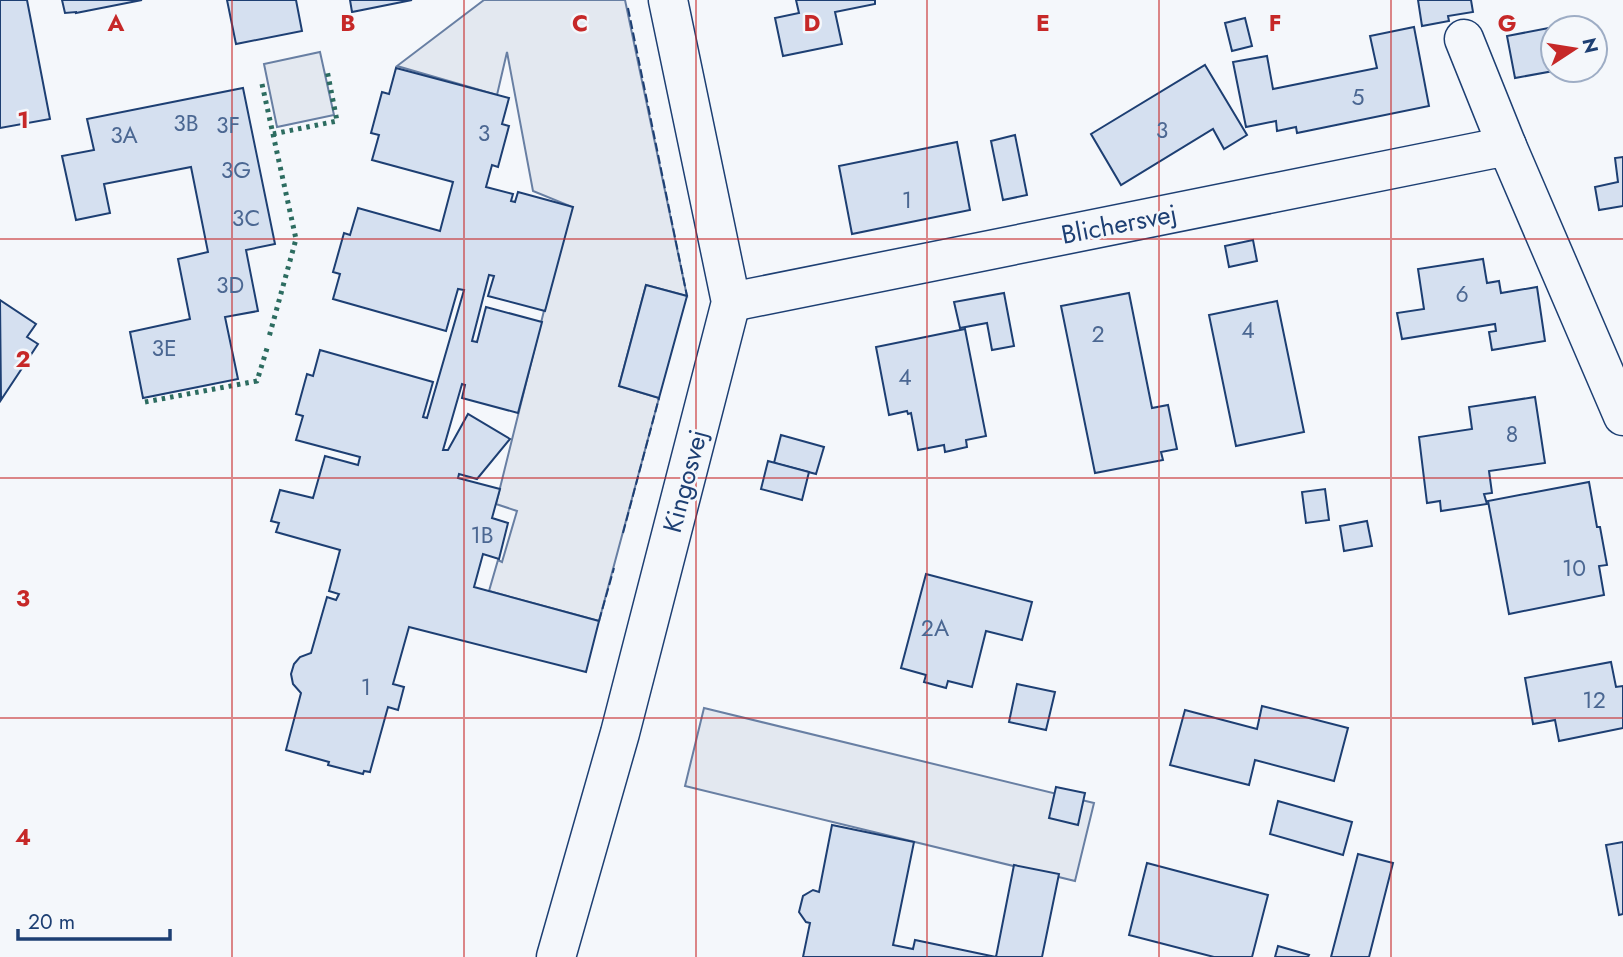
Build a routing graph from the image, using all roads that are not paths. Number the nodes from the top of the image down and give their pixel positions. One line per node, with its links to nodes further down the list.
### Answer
1 (668, 0): 4 (street, Kingosvej)
2 (1464, 39): 3 (street)
3 (1507, 146): 4 (street, Blichersvej); 5 (street)
4 (731, 302): 6 (street, Kingosvej)
5 (1623, 416)
6 (556, 957)

